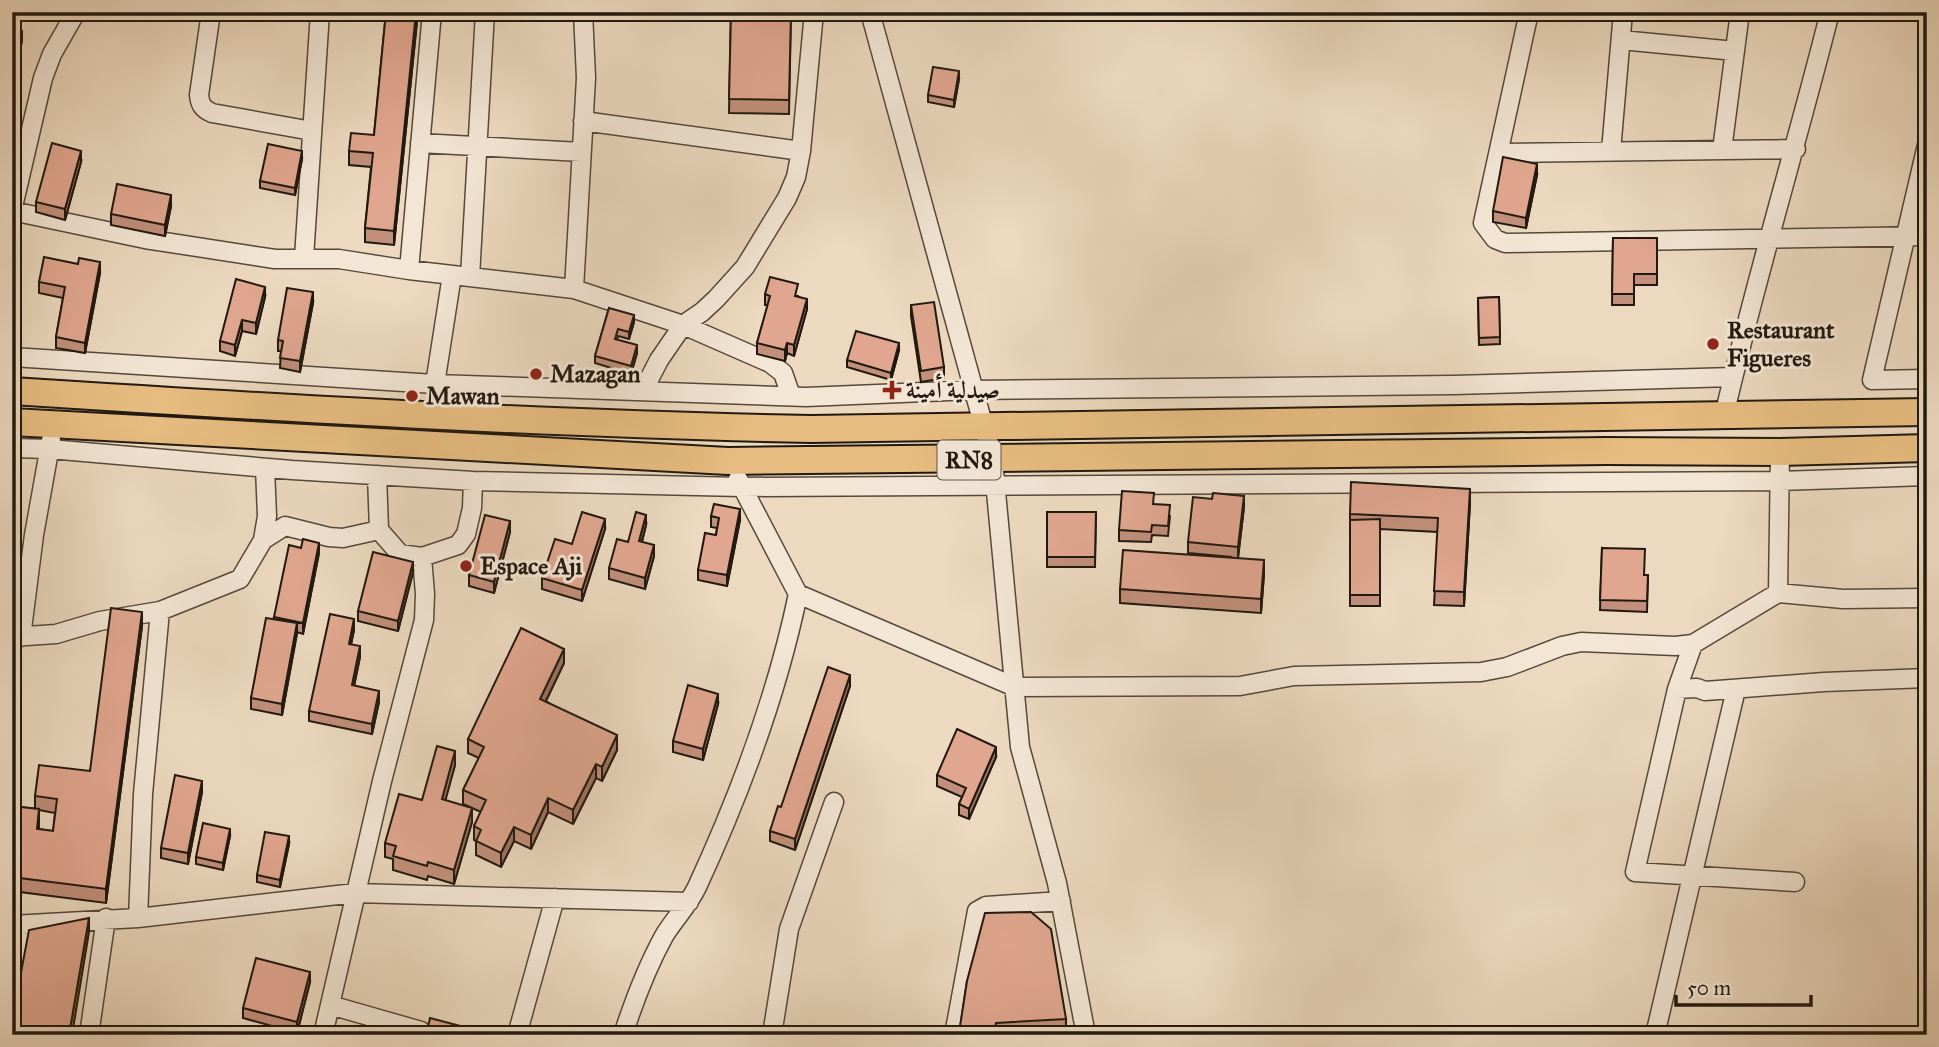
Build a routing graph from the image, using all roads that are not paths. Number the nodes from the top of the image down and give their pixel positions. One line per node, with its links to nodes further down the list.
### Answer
1 (76, 12): 26 (street)
2 (211, 12): 16 (street)
3 (320, 12): 16 (street)
4 (432, 12): 17 (street)
5 (485, 12): 19 (street)
6 (583, 12): 15 (street)
7 (814, 12): 22 (street)
8 (870, 12): 40 (street)
9 (1529, 12): 25 (street)
10 (1623, 12): 13 (street)
11 (1740, 12): 14 (street)
12 (1830, 12): 20 (street)
13 (1621, 40): 14 (street); 23 (street)
14 (1735, 51): 21 (street)
15 (583, 121): 22 (street); 24 (street)
16 (312, 131): 30 (street)
17 (420, 143): 19 (street); 31 (street)
18 (1927, 145): 27 (street)
19 (476, 146): 24 (street); 32 (street)
20 (1796, 149): 21 (street); 29 (street)
21 (1722, 150): 23 (street)
22 (801, 151): 34 (street)
23 (1611, 151): 25 (street)
24 (581, 152): 33 (street)
25 (1500, 153): 29 (street)
26 (12, 211): 30 (street)
27 (1905, 236): 28 (street); 29 (street); 38 (street)
28 (1927, 236)
29 (1769, 240): 36 (street)
30 (304, 258): 31 (street)
31 (409, 270): 32 (street)
32 (461, 276): 33 (street); 39 (street)
33 (574, 289): 34 (street)
34 (683, 325): 42 (street); 43 (street)
35 (12, 357): 39 (street)
36 (1733, 377): 40 (street); 46 (street)
37 (1927, 379): 38 (street)
38 (1872, 380): 45 (street)
39 (435, 384): 42 (street)
40 (973, 390): 43 (street); 48 (street)
41 (12, 391): 48 (highway, RN8)
42 (643, 391): 43 (street)
43 (791, 396)
44 (1927, 412): 45 (highway, RN8)
45 (1866, 414): 46 (highway, RN8)
46 (1724, 416): 48 (highway, RN8)
47 (12, 422): 49 (highway, RN8)
48 (983, 428): 55 (street)
49 (52, 437): 50 (street); 53 (highway, RN8); 54 (street); 68 (street)
50 (12, 448)
51 (1927, 448): 52 (highway, RN8)
52 (1780, 452): 55 (highway, RN8); 59 (street)
53 (728, 461): 55 (highway, RN8); 60 (street)
54 (265, 468): 56 (street); 62 (street)
55 (994, 472): 59 (street); 60 (street); 71 (street)
56 (377, 475): 58 (street); 61 (street)
57 (1927, 476): 59 (street)
58 (473, 481): 60 (street); 63 (street)
59 (1780, 481): 64 (street)
60 (741, 487): 65 (street)
61 (379, 530): 62 (street); 63 (street)
62 (262, 540): 67 (street)
63 (422, 557): 77 (street)
64 (1778, 593): 66 (street); 69 (street)
65 (798, 594): 71 (street); 80 (street)
66 (1927, 598)
67 (160, 611): 68 (street); 82 (street)
68 (17, 637)
69 (1693, 644): 71 (street); 72 (street)
70 (1927, 678): 73 (street)
71 (1015, 687): 79 (street)
72 (1677, 689): 73 (street); 75 (street)
73 (1736, 689): 75 (street)
74 (834, 802): 91 (street)
75 (1693, 876): 76 (street); 94 (street)
76 (1795, 882)
77 (355, 893): 78 (street); 82 (street); 85 (street)
78 (555, 898): 80 (street); 89 (street)
79 (1061, 901): 92 (street); 93 (street)
80 (689, 902): 90 (street)
81 (106, 918): 82 (street); 83 (street); 86 (street)
82 (138, 918)
83 (17, 925): 84 (street)
84 (12, 980)
85 (330, 1005): 87 (street); 88 (street)
86 (89, 1035)
87 (323, 1035)
88 (423, 1035)
89 (517, 1035)
90 (623, 1035)
91 (772, 1035)
92 (954, 1035)
93 (1086, 1035)
94 (1655, 1035)

